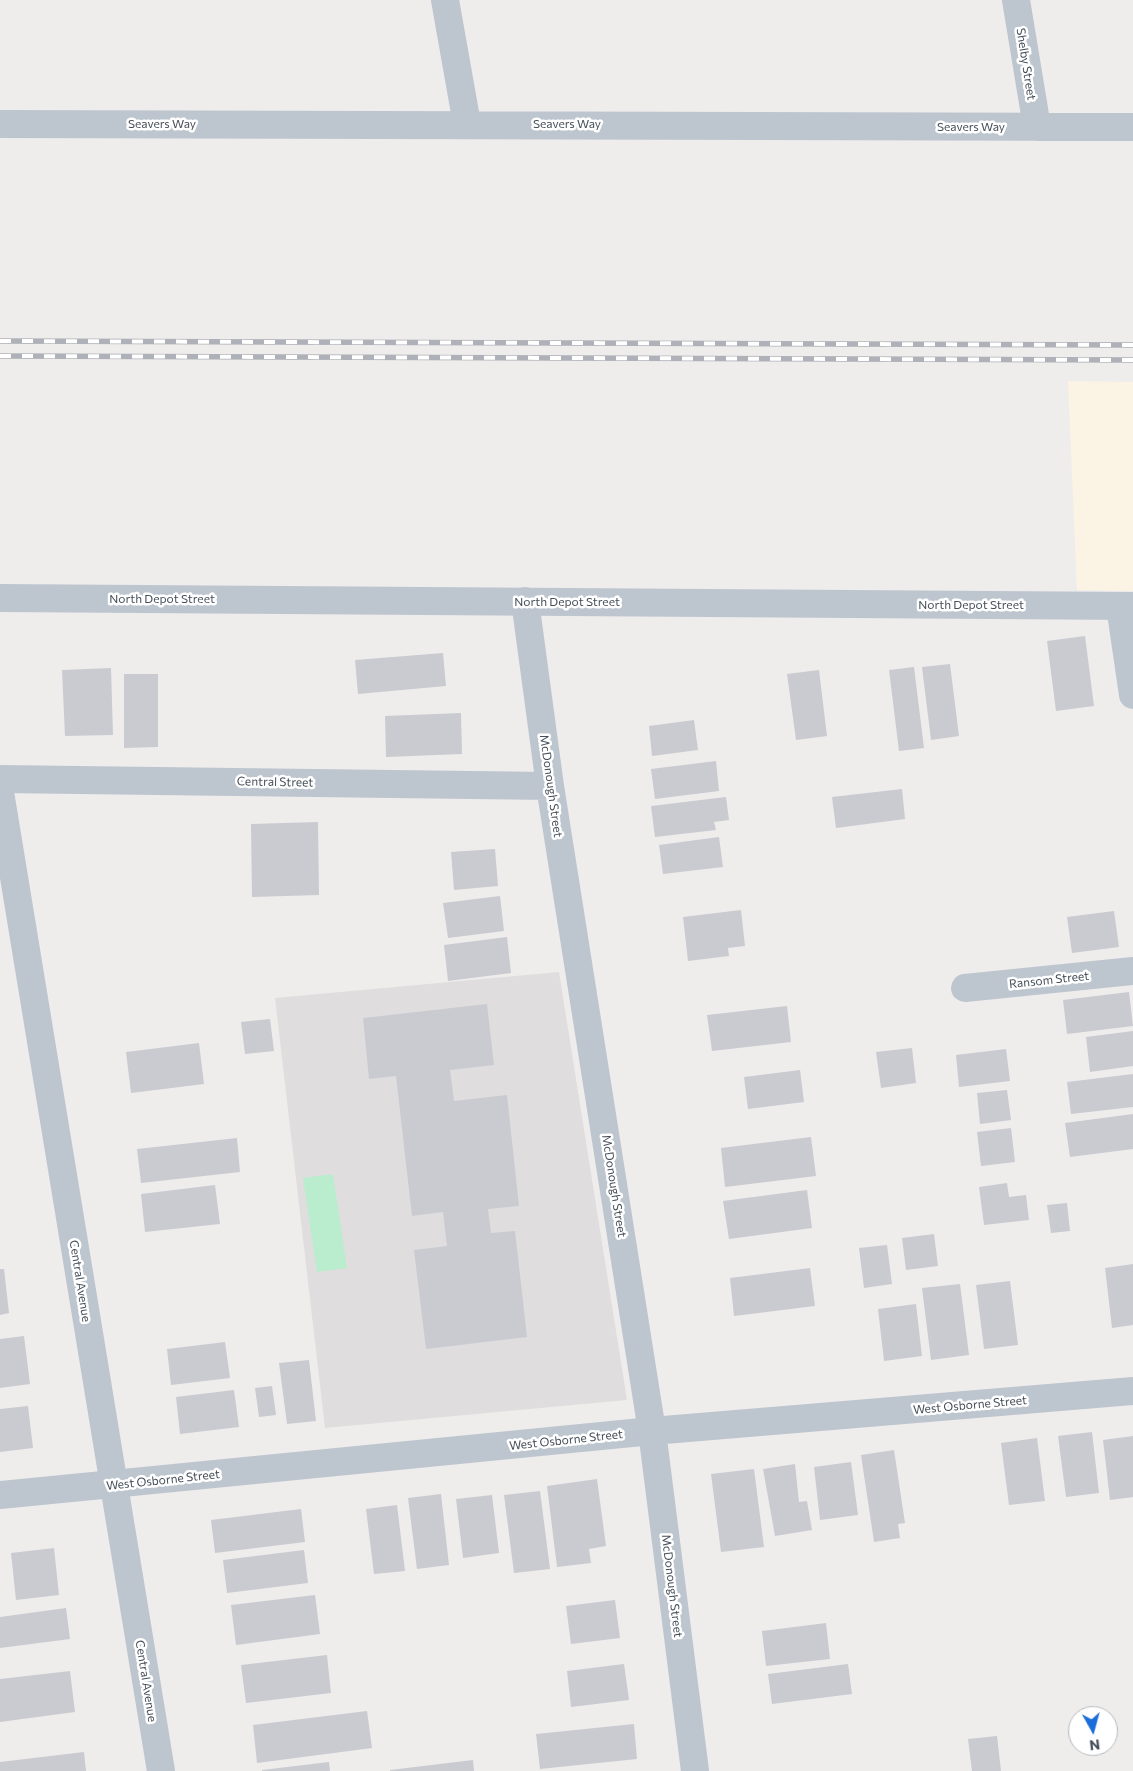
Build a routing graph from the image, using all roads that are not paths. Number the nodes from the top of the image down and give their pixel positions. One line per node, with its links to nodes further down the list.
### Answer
1 (445, 0): 4 (street)
2 (1016, 0): 5 (street, Shelby Street)
3 (0, 124): 4 (street, Seavers Way)
4 (467, 124): 5 (street, Seavers Way)
5 (1037, 127): 6 (street, Seavers Way)
6 (1133, 127)
7 (0, 598): 8 (street, North Depot Street)
8 (525, 601): 9 (street, North Depot Street); 12 (street, McDonough Street)
9 (1127, 606): 10 (street)
10 (1133, 695)
11 (0, 778): 12 (street, Central Street)
12 (550, 786): 17 (street, McDonough Street)
13 (0, 792): 18 (street, Central Avenue)
14 (1133, 971): 15 (street, Ransom Street)
15 (965, 988)
16 (1133, 1391): 17 (street, West Osborne Street)
17 (652, 1431): 18 (street, West Osborne Street); 21 (street, McDonough Street)
18 (114, 1484): 19 (street, West Osborne Street); 20 (street, Central Avenue)
19 (0, 1495)
20 (160, 1771)
21 (695, 1771)

